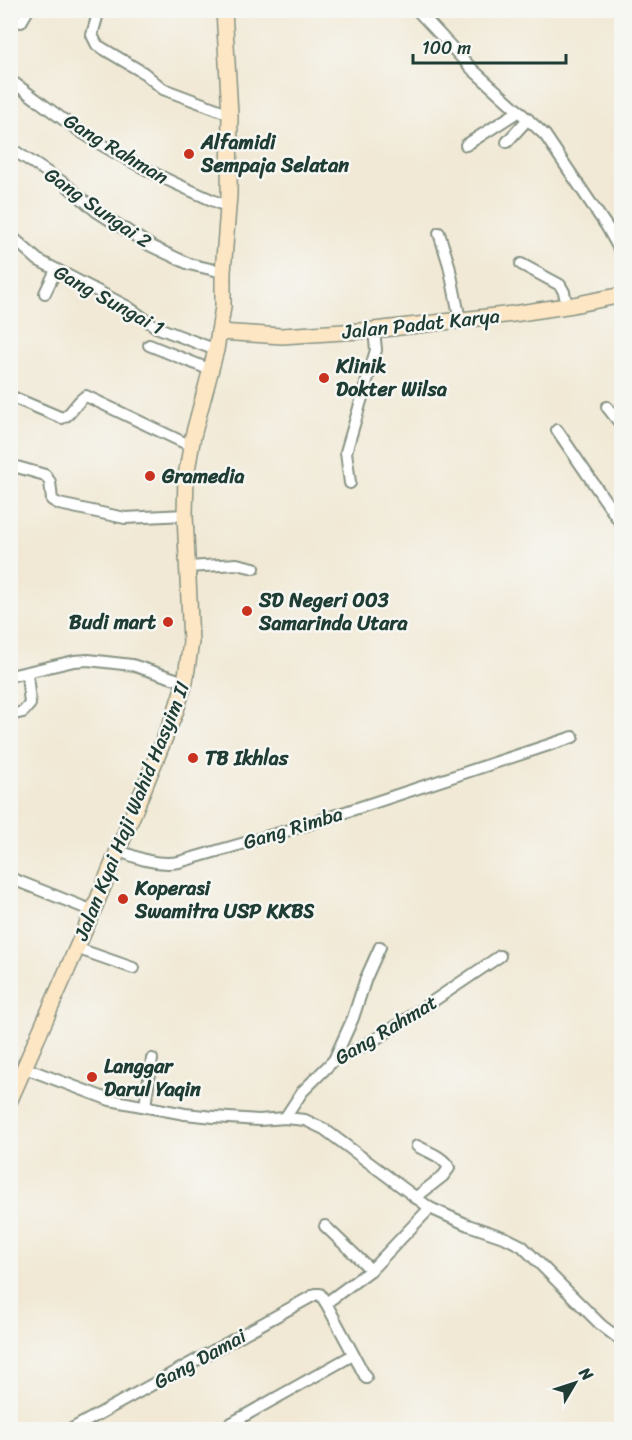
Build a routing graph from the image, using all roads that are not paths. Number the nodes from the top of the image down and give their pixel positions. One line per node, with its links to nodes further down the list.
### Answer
1 (28, 10): 5 (street)
2 (99, 10): 8 (street)
3 (417, 10): 7 (street)
4 (223, 11): 8 (street, Jalan Kyai Haji Wahid Hasyim II)
5 (21, 22)
6 (10, 80): 13 (street, Gang Rahman)
7 (519, 111): 9 (street); 11 (street)
8 (230, 114): 13 (street, Jalan Kyai Haji Wahid Hasyim II)
9 (528, 119): 10 (street); 16 (street)
10 (507, 142)
11 (466, 145)
12 (10, 148): 19 (street, Gang Sungai 2)
13 (228, 207): 19 (street, Jalan Kyai Haji Wahid Hasyim II)
14 (439, 233): 23 (street)
15 (10, 235): 18 (street, Gang Sungai 1)
16 (621, 254)
17 (521, 264): 22 (street)
18 (56, 270): 20 (street); 27 (street, Gang Sungai 1)
19 (223, 272): 25 (street, Jalan Kyai Haji Wahid Hasyim II)
20 (45, 293)
21 (621, 296): 22 (street, Jalan Padat Karya)
22 (567, 306): 23 (street, Jalan Padat Karya)
23 (460, 320): 24 (street, Jalan Padat Karya)
24 (374, 330): 25 (street, Jalan Padat Karya); 35 (street)
25 (219, 332): 27 (street, Jalan Kyai Haji Wahid Hasyim II)
26 (149, 345): 28 (street)
27 (216, 350): 28 (street, Jalan Kyai Haji Wahid Hasyim II)
28 (211, 370): 33 (street, Jalan Kyai Haji Wahid Hasyim II)
29 (10, 396): 33 (street)
30 (607, 407): 31 (street)
31 (621, 425)
32 (557, 430): 37 (street)
33 (190, 446): 36 (street, Jalan Kyai Haji Wahid Hasyim II)
34 (10, 465): 36 (street)
35 (350, 483)
36 (185, 515): 38 (street, Jalan Kyai Haji Wahid Hasyim II)
37 (621, 525)
38 (188, 567): 39 (street); 42 (street, Jalan Kyai Haji Wahid Hasyim II)
39 (254, 568)
40 (27, 673): 41 (street); 42 (street); 43 (street)
41 (10, 676)
42 (185, 682): 45 (street, Jalan Kyai Haji Wahid Hasyim II)
43 (10, 715)
44 (573, 737): 45 (street, Gang Rimba)
45 (117, 850): 47 (street, Jalan Kyai Haji Wahid Hasyim II)
46 (10, 878): 47 (street)
47 (93, 911): 49 (street, Jalan Kyai Haji Wahid Hasyim II)
48 (380, 947): 53 (street)
49 (76, 948): 51 (street); 54 (street, Jalan Kyai Haji Wahid Hasyim II)
50 (500, 956): 53 (street, Gang Rahmat)
51 (134, 968)
52 (152, 1059): 56 (street)
53 (334, 1059): 57 (street, Gang Rahmat)
54 (25, 1068): 55 (street, Jalan Kyai Haji Wahid Hasyim II); 56 (street)
55 (10, 1100)
56 (146, 1106): 57 (street)
57 (285, 1118): 59 (street)
58 (417, 1146): 59 (street)
59 (415, 1198): 60 (street)
60 (430, 1208): 62 (street); 64 (street)
61 (325, 1226): 62 (street)
62 (371, 1270): 63 (street)
63 (326, 1303): 65 (street); 67 (street, Gang Damai)
64 (621, 1341)
65 (353, 1355): 66 (street); 68 (street)
66 (366, 1377)
67 (70, 1430)
68 (219, 1430)

